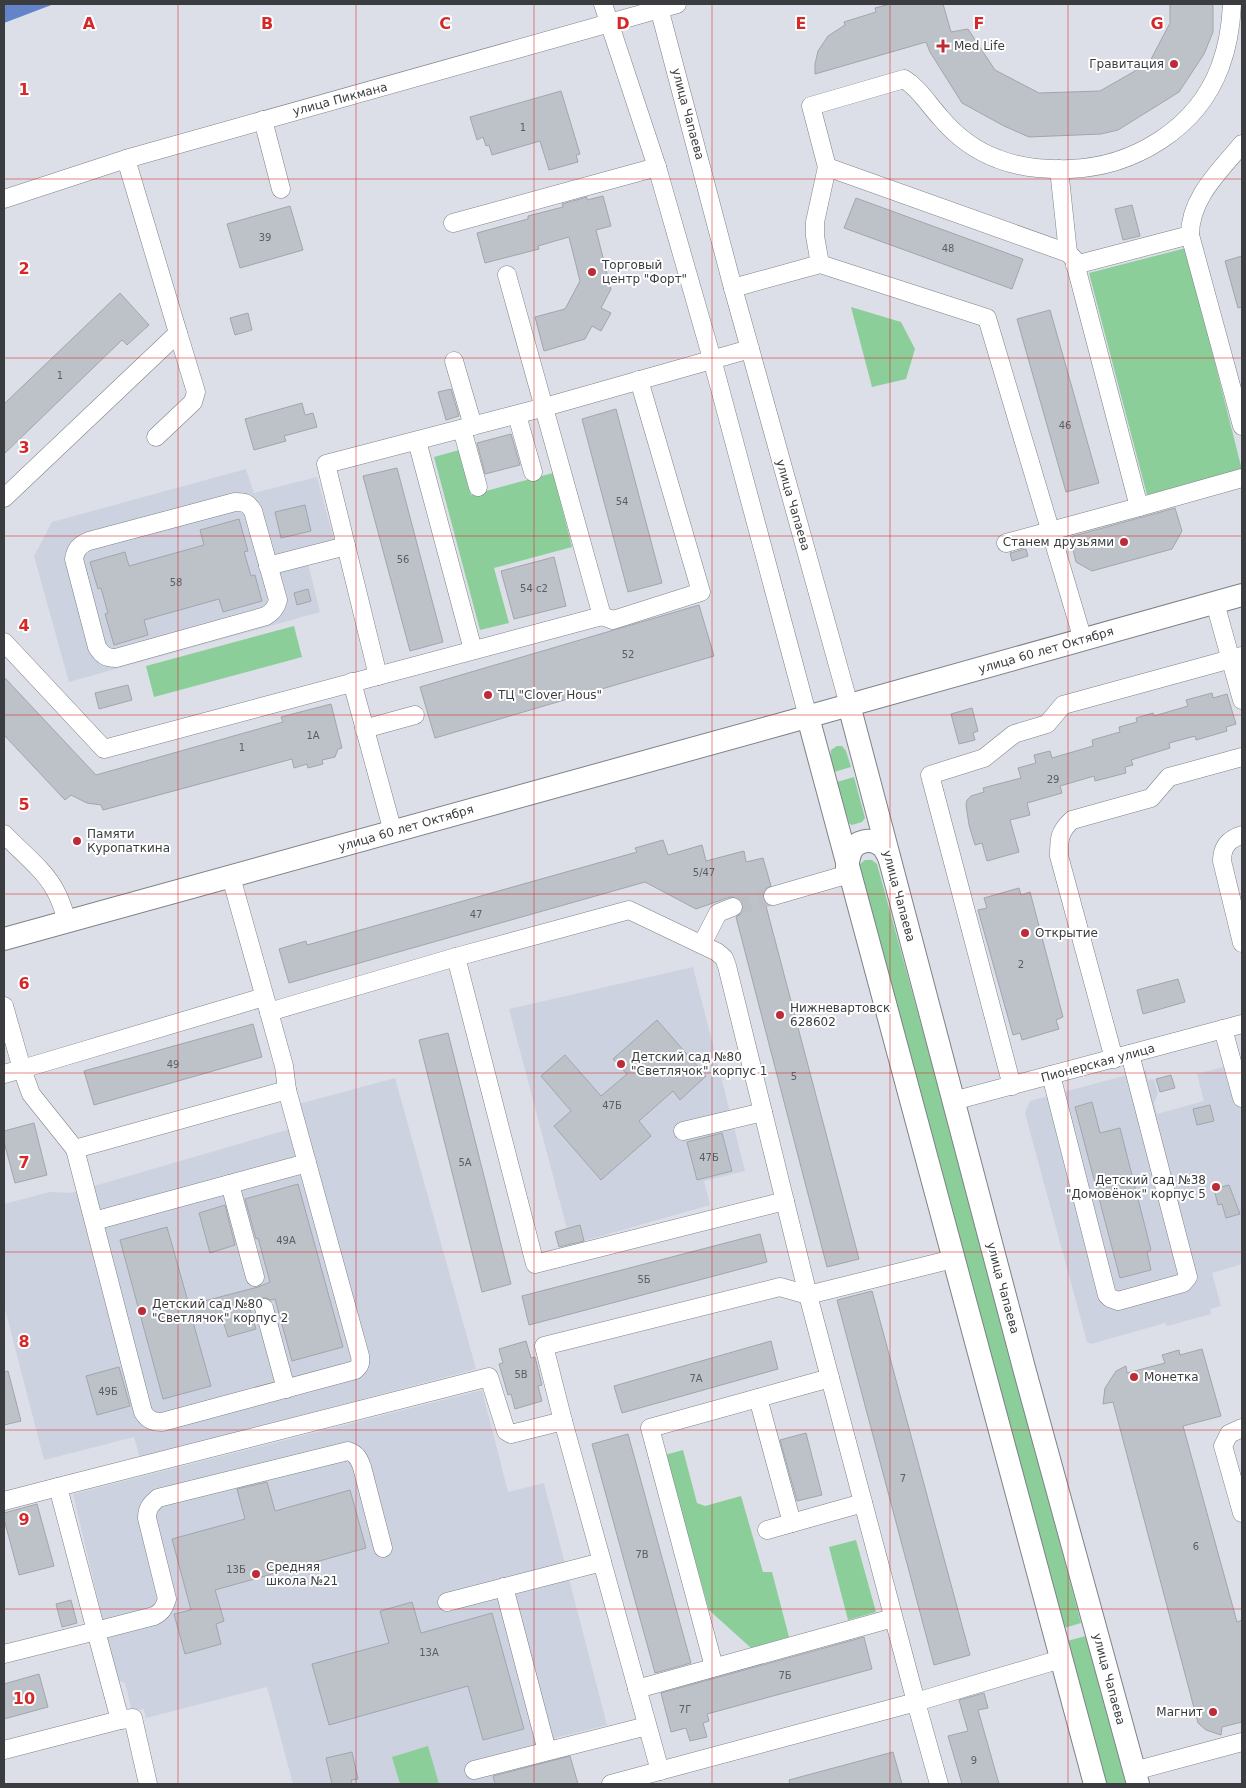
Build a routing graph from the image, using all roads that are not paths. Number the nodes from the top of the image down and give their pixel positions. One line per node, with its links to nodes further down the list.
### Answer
1 (603, 4): 5 (street)
2 (677, 4): 4 (street, улица Пикмана)
3 (1232, 4): 11 (street)
4 (659, 6): 5 (street, улица Пикмана); 19 (street, улица Чапаева)
5 (609, 24): 6 (street, улица Пикмана); 9 (street)
6 (263, 120): 8 (street, улица Пикмана); 12 (street)
7 (1242, 144): 15 (street)
8 (126, 159): 13 (street, улица Пикмана); 20 (street)
9 (656, 167): 14 (street); 22 (street)
10 (826, 167): 11 (street); 16 (street); 17 (street)
11 (1059, 169): 16 (street)
12 (281, 189)
13 (4, 199)
14 (453, 224)
15 (1190, 236): 16 (street); 27 (street)
16 (1072, 259): 35 (street)
17 (820, 264): 19 (street); 36 (street)
18 (506, 275): 25 (street)
19 (733, 288): 21 (street, улица Чапаева)
20 (178, 333): 29 (street); 34 (street)
21 (750, 349): 22 (street); 50 (street, улица Чапаева)
22 (712, 359): 24 (street); 52 (street)
23 (454, 361): 28 (street)
24 (639, 380): 25 (street); 42 (street)
25 (545, 407): 26 (street); 42 (street)
26 (517, 415): 28 (street); 31 (street)
27 (1242, 426)
28 (468, 428): 30 (street); 33 (street)
29 (156, 437)
30 (417, 441): 38 (street); 45 (street)
31 (533, 472)
32 (1242, 478): 35 (street)
33 (478, 487)
34 (4, 498)
35 (1139, 507): 36 (street)
36 (1050, 531): 37 (street); 43 (street)
37 (1006, 543)
38 (346, 546): 39 (street); 47 (street)
39 (268, 566): 39 (street)
40 (1242, 595): 41 (main road, улица 60 лет Октября)
41 (1214, 603): 43 (main road, улица 60 лет Октября); 46 (street)
42 (602, 616): 45 (street)
43 (1083, 640): 50 (main road, улица 60 лет Октября)
44 (4, 642): 48 (street)
45 (474, 650): 47 (street)
46 (1236, 658): 49 (street); 76 (street)
47 (378, 676): 48 (street)
48 (352, 682): 53 (street)
49 (1242, 700)
50 (849, 705): 52 (main road, улица 60 лет Октября); 58 (main road, улица Чапаева)
51 (415, 715): 53 (street)
52 (808, 717): 55 (main road, улица 60 лет Октября); 59 (main road)
53 (364, 729): 55 (street)
54 (1242, 757): 72 (street)
55 (393, 832): 60 (main road, улица 60 лет Октября)
56 (4, 834): 63 (street)
57 (1242, 835): 65 (street)
58 (889, 856): 59 (main road); 79 (main road, улица Чапаева)
59 (848, 871): 61 (street); 87 (main road)
60 (231, 877): 63 (main road, улица 60 лет Октября); 68 (street)
61 (773, 896)
62 (733, 907): 66 (street)
63 (66, 921): 64 (main road, улица 60 лет Октября)
64 (4, 939)
65 (1242, 943)
66 (702, 944): 67 (street); 80 (street)
67 (456, 957): 68 (street); 85 (street)
68 (266, 1005): 73 (street); 77 (street)
69 (4, 1006): 73 (street)
70 (1242, 1024): 71 (street, Пионерская улица)
71 (1223, 1029): 72 (street, Пионерская улица); 78 (street)
72 (1122, 1056): 75 (street, Пионерская улица); 75 (street)
73 (22, 1069): 74 (street); 82 (street)
74 (4, 1074)
75 (1051, 1075): 76 (street, Пионерская улица)
76 (1012, 1086): 79 (street, Пионерская улица)
77 (287, 1090): 82 (street); 83 (street)
78 (1242, 1098)
79 (953, 1101): 120 (main road, улица Чапаева)
80 (763, 1112): 81 (street); 85 (street)
81 (683, 1132)
82 (75, 1149): 86 (street)
83 (307, 1163): 84 (street); 92 (street)
84 (230, 1184): 86 (street); 88 (street)
85 (784, 1201): 89 (street)
86 (94, 1221): 92 (street)
87 (953, 1259): 89 (street); 109 (main road)
88 (255, 1277)
89 (808, 1295): 91 (street); 94 (street)
90 (264, 1308): 92 (street)
91 (830, 1378): 93 (street); 98 (street)
92 (286, 1389)
93 (758, 1398): 100 (street); 110 (street)
94 (563, 1421): 96 (street); 103 (street)
95 (1242, 1428): 99 (street)
96 (58, 1487): 97 (street); 107 (street)
97 (4, 1501)
98 (863, 1504): 100 (street); 106 (street)
99 (1242, 1513)
100 (792, 1523): 101 (street)
101 (766, 1530)
102 (383, 1548): 107 (street)
103 (602, 1562): 104 (street); 111 (street)
104 (504, 1587): 105 (street); 117 (street)
105 (447, 1602)
106 (893, 1618): 110 (street); 112 (street)
107 (96, 1631): 108 (street); 113 (street)
108 (4, 1654)
109 (1061, 1659): 112 (street); 124 (main road)
110 (714, 1667): 111 (street)
111 (637, 1689): 114 (street)
112 (916, 1702): 119 (street); 123 (street)
113 (120, 1720): 116 (street); 121 (street)
114 (647, 1726): 117 (street); 119 (street)
115 (1242, 1742): 120 (street)
116 (4, 1750)
117 (546, 1751): 118 (street)
118 (474, 1770)
119 (660, 1771): 122 (street)
120 (1136, 1777)
121 (148, 1784)
122 (611, 1784)
123 (939, 1784)
124 (1095, 1784)

